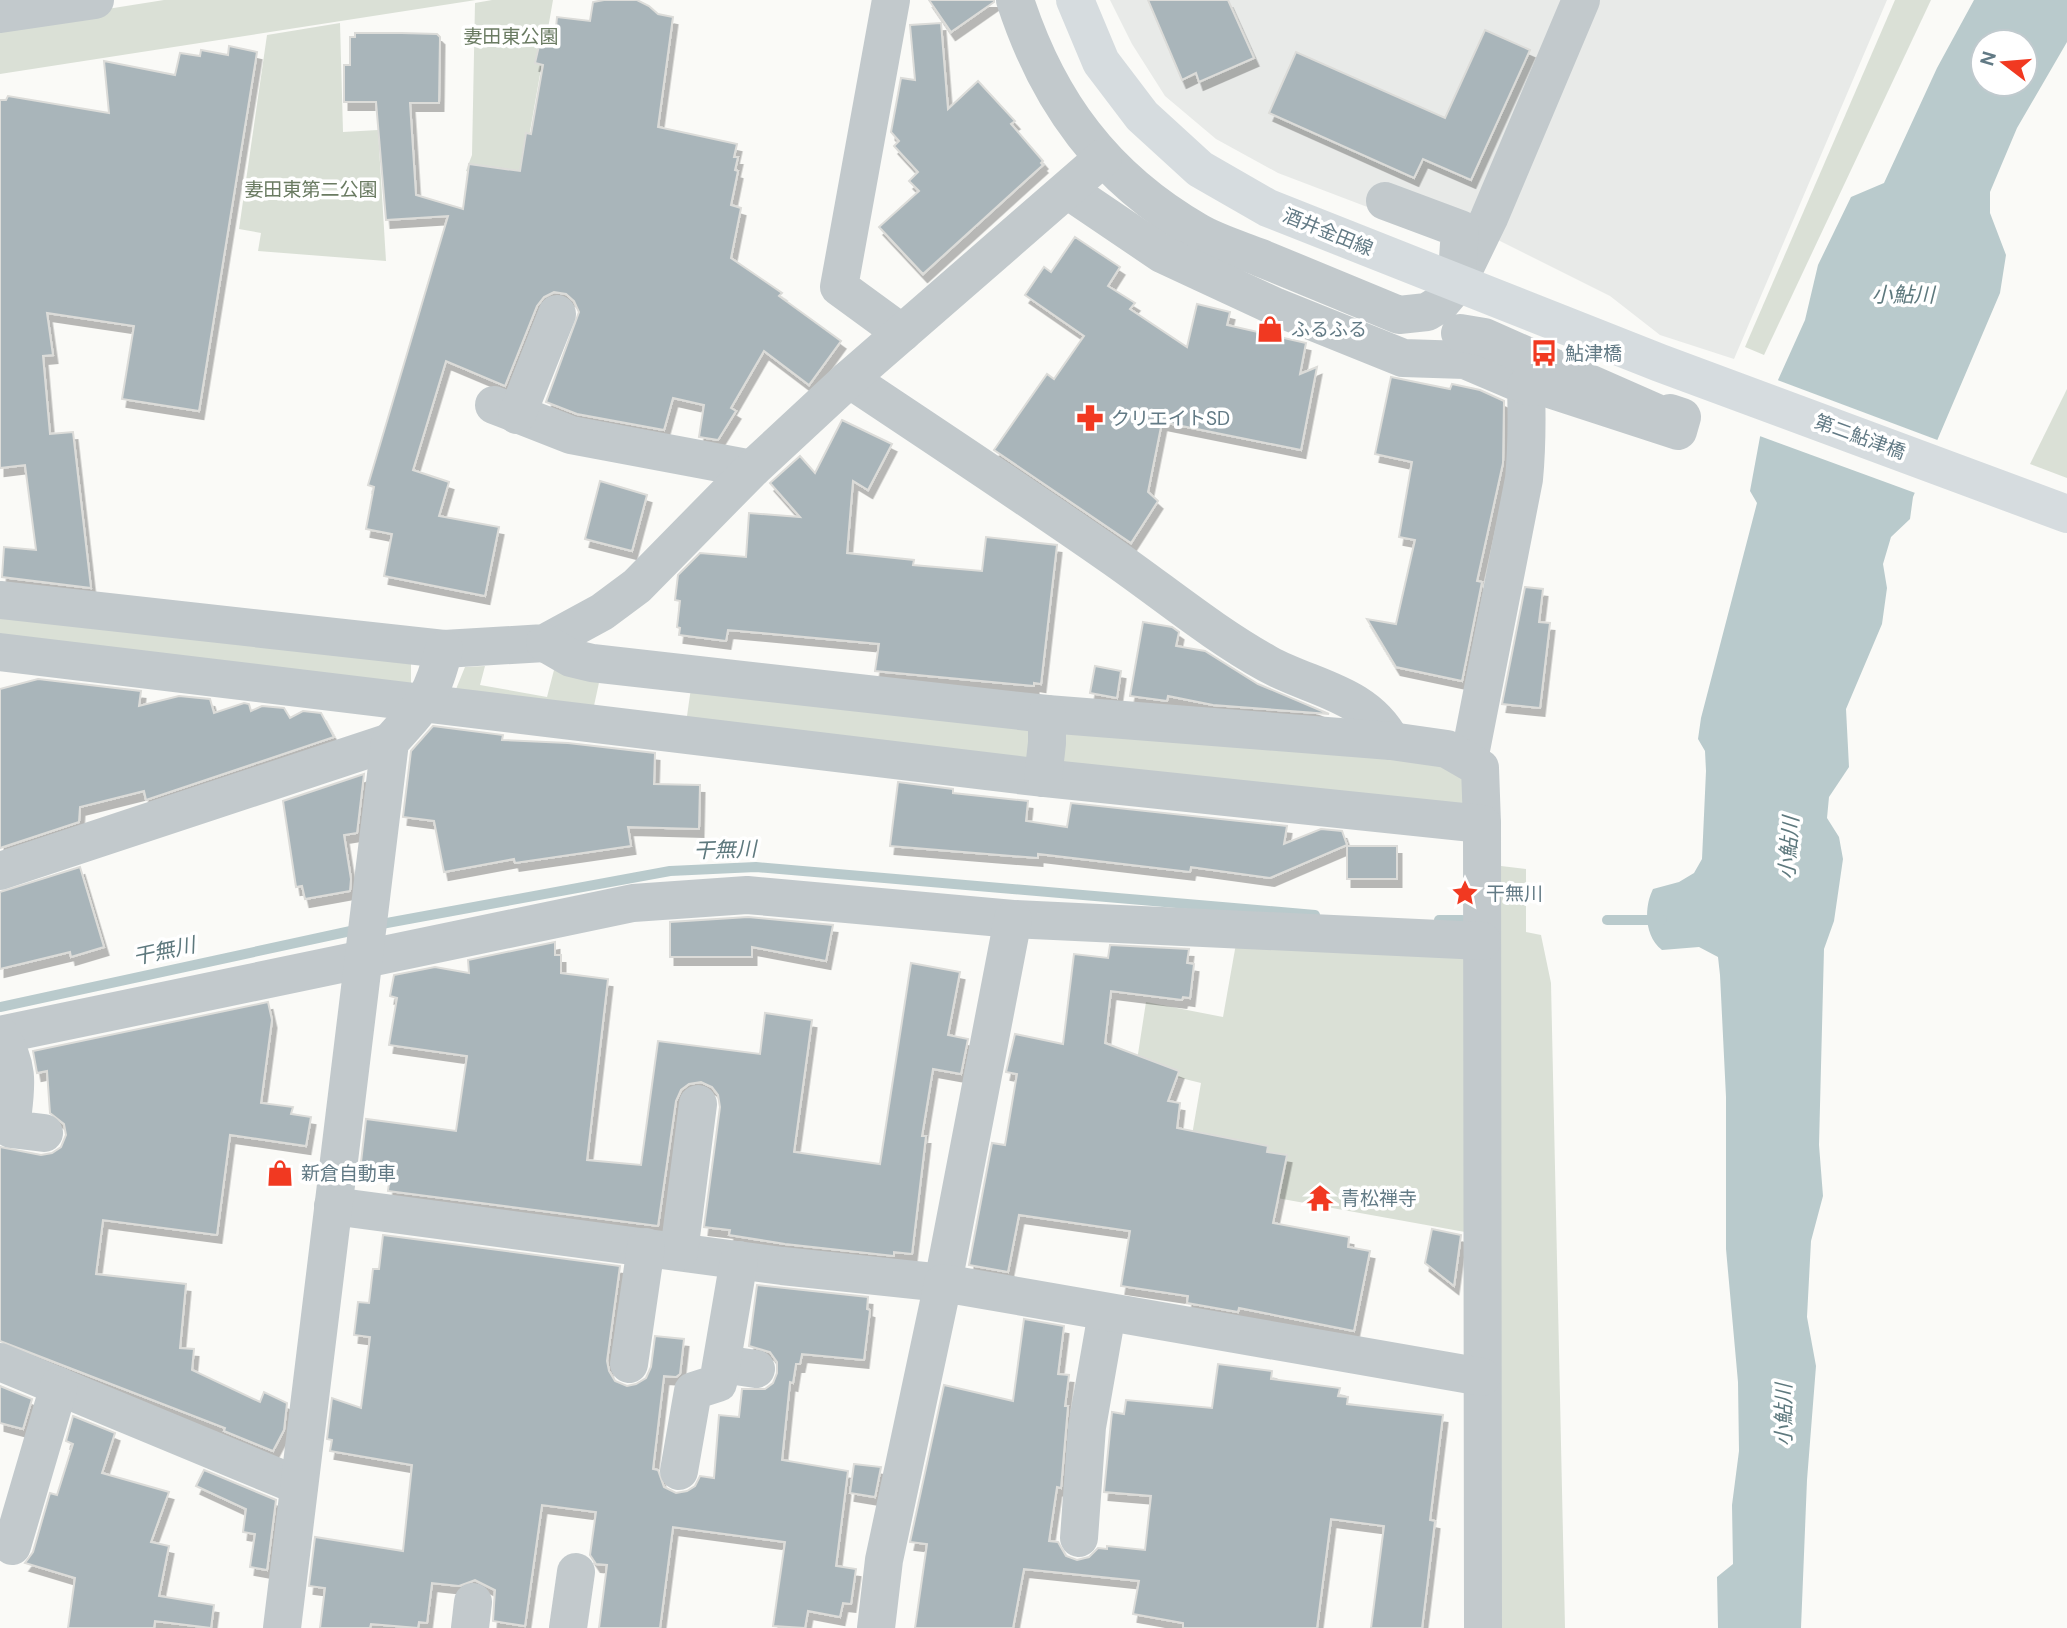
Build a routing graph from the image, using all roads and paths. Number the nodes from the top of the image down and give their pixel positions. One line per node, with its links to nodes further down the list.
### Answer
1 (95, 0): 6 (street)
2 (891, 0): 13 (street)
3 (1015, 0): 7 (street)
4 (1075, 0): 10 (main road, 酒井金田線)
5 (1581, 0): 10 (street)
6 (0, 14)
7 (1103, 158): 8 (street); 10 (street)
8 (1069, 191): 13 (street); 16 (street)
9 (1385, 201): 10 (street)
10 (1457, 284): 14 (main road, 酒井金田線)
11 (556, 314): 17 (street)
12 (1460, 332): 16 (street)
13 (902, 333): 15 (street)
14 (1660, 363): 18 (main road, 第二鮎津橋)
15 (849, 379): 17 (street); 25 (street)
16 (1526, 386): 27 (street)
17 (752, 469): 20 (street)
18 (2063, 513)
19 (0, 600): 21 (street)
20 (545, 643): 21 (street); 24 (street)
21 (444, 649): 23 (street)
22 (0, 652): 23 (street)
23 (425, 703): 26 (street); 28 (street)
24 (1047, 714): 25 (street); 28 (street)
25 (1391, 741): 27 (street)
26 (390, 742): 30 (street); 33 (street)
27 (1469, 760): 29 (street)
28 (1043, 778): 29 (street)
29 (1482, 824): 32 (street)
30 (0, 872)
31 (1013, 919): 32 (street); 33 (street); 40 (street)
32 (1482, 941): 44 (street)
33 (365, 951): 34 (street); 37 (street)
34 (0, 1035): 36 (street)
35 (698, 1104): 38 (street)
36 (18, 1130)
37 (333, 1206): 38 (street); 47 (street)
38 (662, 1250): 39 (street); 43 (street)
39 (739, 1260): 40 (street); 46 (street)
40 (943, 1283): 41 (street); 53 (street)
41 (1107, 1313): 44 (street); 48 (street)
42 (0, 1362): 45 (street)
43 (629, 1364)
44 (1482, 1377): 54 (street)
45 (59, 1386): 47 (street); 49 (street)
46 (679, 1471)
47 (299, 1486): 51 (street)
48 (1089, 1520)
49 (12, 1546)
50 (576, 1572): 52 (street)
51 (282, 1628)
52 (568, 1628)
53 (876, 1628)
54 (1483, 1628)

